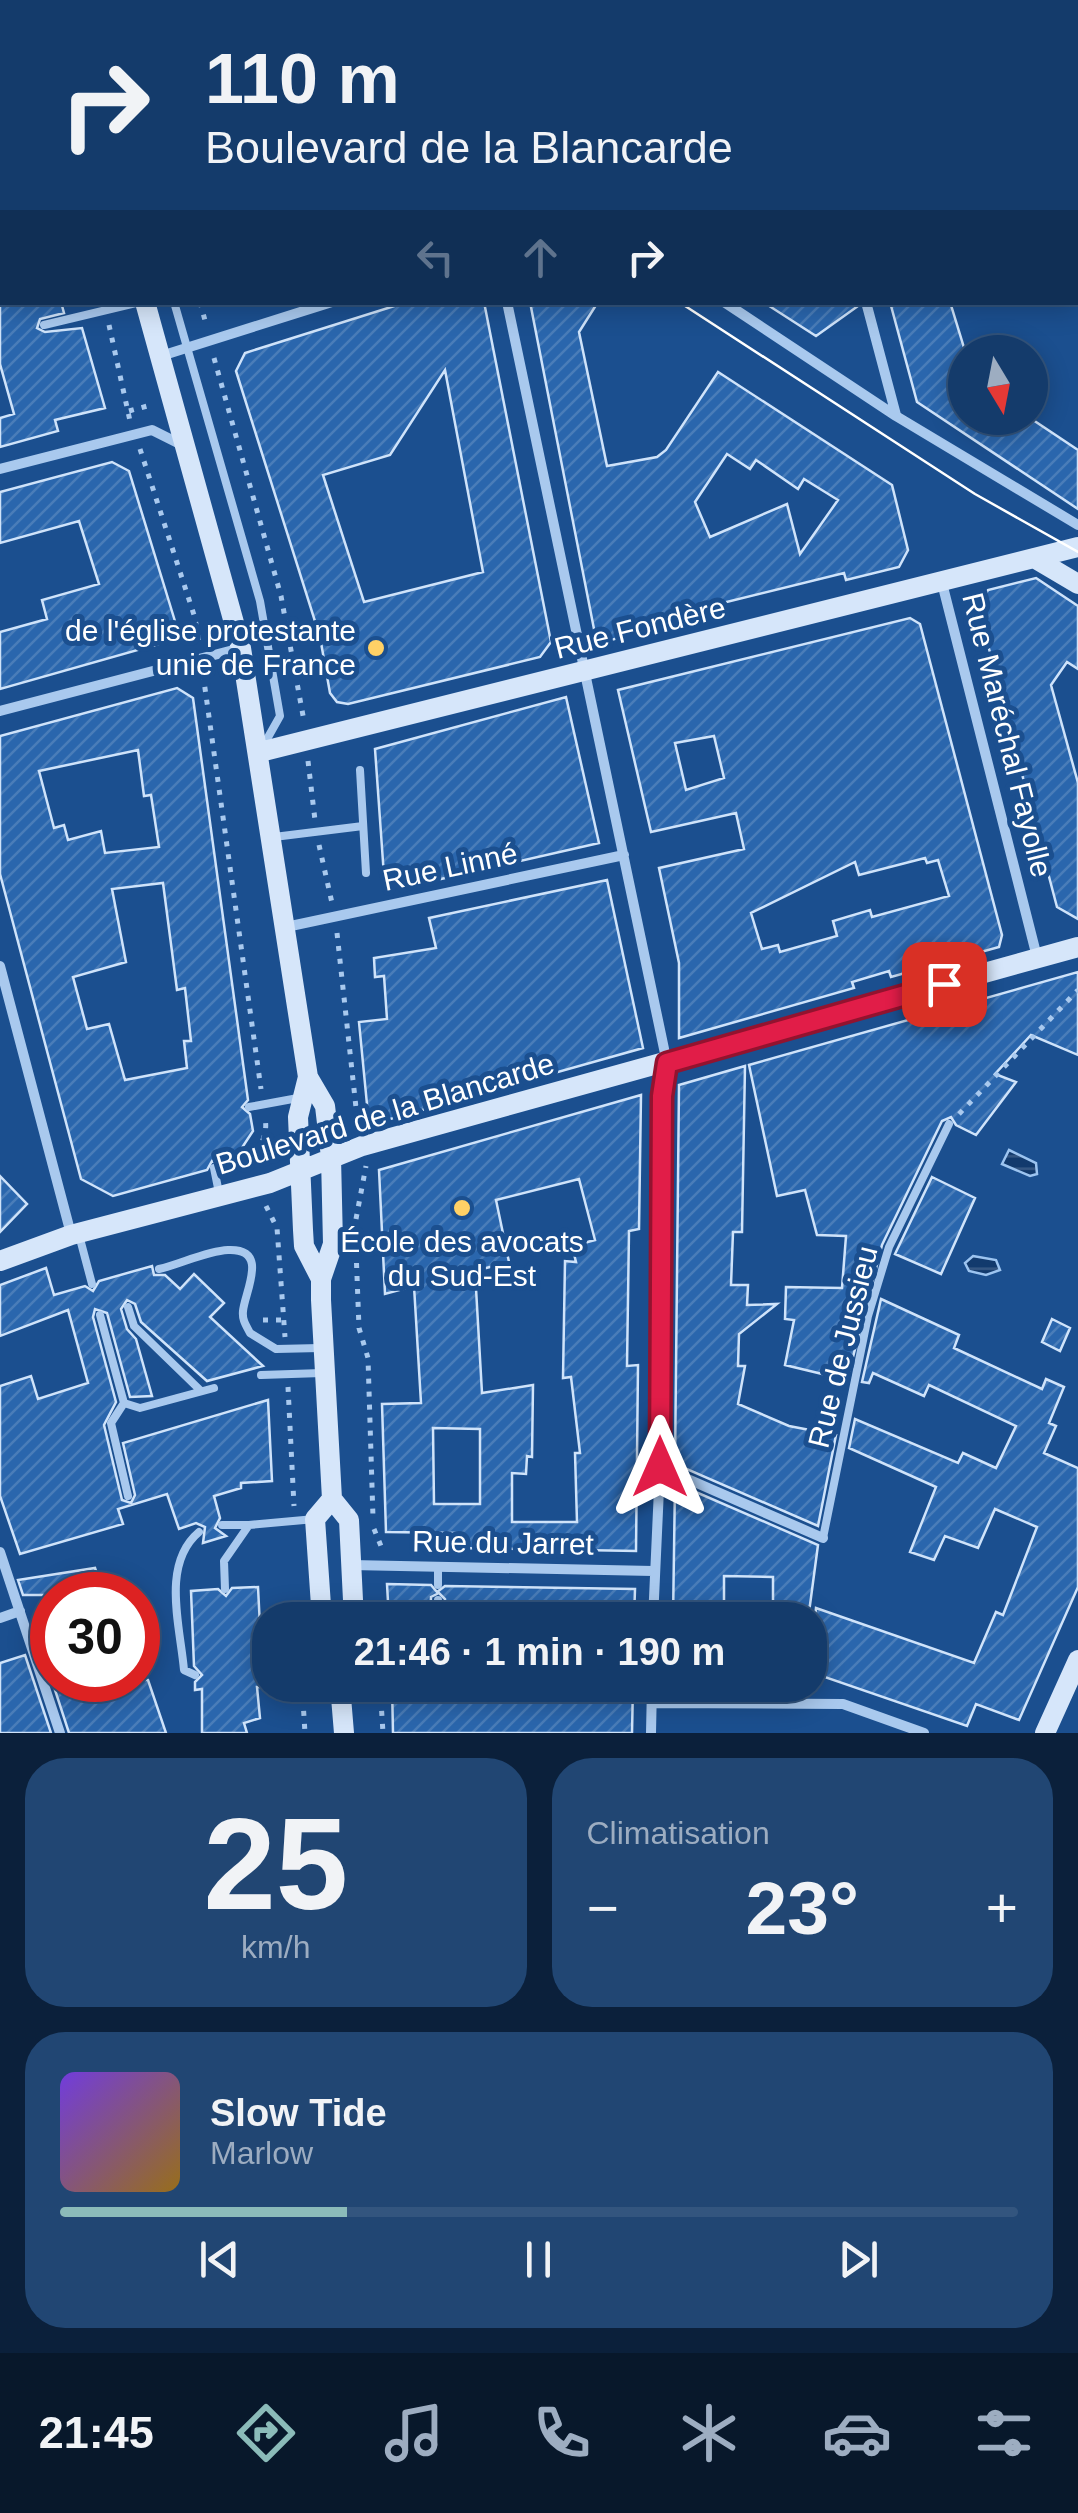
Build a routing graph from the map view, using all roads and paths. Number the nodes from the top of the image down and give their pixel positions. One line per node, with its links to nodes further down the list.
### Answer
1 (130, 305): 9 (lane)
2 (143, 305): 14 (main road)
3 (175, 305): 13 (lane)
4 (201, 305): 11 (path)
5 (322, 305): 13 (street)
6 (507, 305): 28 (street)
7 (729, 305): 15 (street)
8 (867, 305): 15 (street)
9 (105, 311): 10 (lane); 16 (path)
10 (44, 326)
11 (209, 332)
12 (214, 345): 30 (path)
13 (186, 348): 14 (street); 31 (lane)
14 (160, 356): 18 (main road)
15 (896, 416): 20 (street)
16 (130, 429)
17 (134, 441): 26 (path)
18 (190, 457): 19 (street); 25 (main road)
19 (0, 470)
20 (1078, 525)
21 (1078, 547): 22 (main road, Rue Fondère)
22 (1034, 558): 23 (main road, Rue Fondère); 24 (main road)
23 (942, 584): 28 (main road, Rue Fondère); 40 (street, Rue Maréchal Fayolle)
24 (1078, 584)
25 (242, 648): 29 (street); 31 (main road)
26 (197, 650)
27 (201, 669): 45 (path)
28 (585, 672): 31 (main road, Rue Fondère); 35 (street)
29 (0, 711)
30 (306, 732)
31 (260, 752): 34 (main road)
32 (360, 770): 33 (lane)
33 (363, 826): 34 (lane); 36 (lane)
34 (272, 837): 38 (main road)
35 (624, 855): 38 (street, Rue Linné); 43 (street)
36 (366, 873)
37 (336, 924): 48 (path)
38 (286, 927): 44 (main road)
39 (1078, 947): 40 (main road, Boulevard de la Blancarde)
40 (1037, 957): 43 (main road, Boulevard de la Blancarde)
41 (0, 966): 57 (street)
42 (1078, 990): 47 (path)
43 (667, 1063): 49 (main road, Boulevard de la Blancarde); 73 (street)
44 (305, 1087): 45 (lane); 49 (main road); 52 (main road)
45 (263, 1104): 46 (lane); 53 (path)
46 (249, 1106)
47 (948, 1124): 80 (lane, Rue de Jussieu)
48 (360, 1136)
49 (331, 1157): 52 (main road, Boulevard de la Blancarde); 61 (main road)
50 (365, 1157): 56 (path)
51 (214, 1168): 54 (lane)
52 (304, 1169): 54 (main road, Boulevard de la Blancarde); 61 (main road)
53 (259, 1173)
54 (220, 1196): 57 (main road, Boulevard de la Blancarde)
55 (248, 1205): 66 (path)
56 (355, 1225)
57 (75, 1234): 59 (main road, Boulevard de la Blancarde); 62 (lane)
58 (356, 1242): 82 (path)
59 (0, 1261)
60 (159, 1270): 66 (lane)
61 (320, 1278): 65 (main road)
62 (92, 1284)
63 (128, 1307): 71 (lane)
64 (100, 1315): 72 (lane)
65 (324, 1348): 66 (lane); 67 (main road)
66 (286, 1350)
67 (326, 1373): 68 (lane); 75 (main road)
68 (287, 1374): 69 (lane); 76 (path)
69 (261, 1375)
70 (214, 1388): 71 (lane)
71 (201, 1391): 72 (lane)
72 (124, 1404): 74 (lane)
73 (660, 1467): 80 (street); 85 (street)
74 (128, 1496)
75 (332, 1500): 76 (main road); 83 (main road)
76 (304, 1520): 78 (lane); 88 (main road)
77 (222, 1525): 78 (lane)
78 (249, 1525): 87 (lane)
79 (199, 1532): 94 (lane)
80 (823, 1538)
81 (0, 1552): 91 (street)
82 (384, 1553)
83 (352, 1565): 84 (street, Rue du Jarret); 89 (main road)
84 (438, 1566): 85 (street, Rue du Jarret); 86 (lane)
85 (653, 1570): 90 (street)
86 (438, 1586)
87 (225, 1588)
88 (319, 1602)
89 (353, 1602)
90 (652, 1602)
91 (20, 1612): 92 (street); 99 (street)
92 (0, 1618)
93 (1078, 1660): 105 (main road)
94 (195, 1675)
95 (303, 1702): 100 (path)
96 (342, 1702): 101 (main road)
97 (381, 1702): 102 (path)
98 (652, 1703): 103 (street); 104 (street)
99 (60, 1733)
100 (304, 1733)
101 (344, 1733)
102 (383, 1733)
103 (652, 1733)
104 (924, 1733)
105 (1045, 1733)

